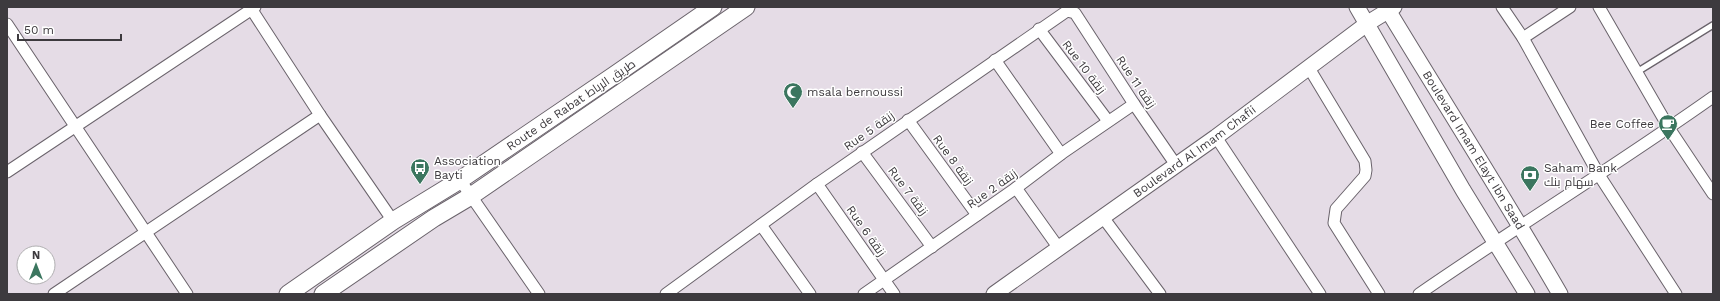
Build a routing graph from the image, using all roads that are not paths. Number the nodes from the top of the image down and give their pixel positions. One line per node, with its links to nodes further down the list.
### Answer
1 (713, 7): 31 (main road, Route de Rabat طريق الرباط)
2 (746, 7): 35 (main road, Route de Rabat طريق الرباط)
3 (1357, 7): 10 (street)
4 (1502, 7): 14 (street)
5 (1570, 7): 14 (street)
6 (1599, 7): 17 (street)
7 (252, 8): 20 (street); 23 (street)
8 (1389, 8): 10 (street, Boulevard Al Imam Chafii); 40 (street, Boulevard Imam Elayt Ibn Saad)
9 (1075, 13): 13 (street, Rue 5 زنقة); 19 (street, Rue 11 زنقة)
10 (1368, 23): 16 (street, Boulevard Al Imam Chafii); 42 (street)
11 (7, 24): 23 (street)
12 (1713, 25): 17 (lane)
13 (1039, 29): 15 (street, Rue 5 زنقة); 22 (street, Rue 10 زنقة)
14 (1523, 38): 30 (street)
15 (995, 60): 21 (street, Rue 5 زنقة); 27 (street)
16 (1309, 68): 25 (street, Boulevard Al Imam Chafii); 58 (street)
17 (1637, 72): 24 (street)
18 (1713, 97): 24 (street)
19 (1134, 104): 22 (street, Rue 2 زنقة); 28 (street, Rue 11 زنقة)
20 (320, 115): 38 (street); 41 (street)
21 (908, 120): 26 (street, Rue 5 زنقة); 36 (street, Rue 8 زنقة)
22 (1108, 121): 27 (street, Rue 2 زنقة)
23 (75, 126): 29 (street); 41 (street)
24 (1669, 128): 30 (street); 34 (street)
25 (1216, 137): 28 (street, Boulevard Al Imam Chafii); 57 (street)
26 (862, 152): 32 (street, Rue 5 زنقة); 43 (street, Rue 7 زنقة)
27 (1061, 154): 33 (street, Rue 2 زنقة)
28 (1176, 165): 37 (street, Boulevard Al Imam Chafii)
29 (7, 172)
30 (1599, 175): 40 (street); 62 (street)
31 (460, 180): 35 (street); 38 (main road, Route de Rabat طريق الرباط)
32 (817, 184): 39 (street, Rue 5 زنقة); 45 (street, Rue 6 زنقة)
33 (1016, 188): 36 (street, Rue 2 زنقة); 44 (street)
34 (1713, 194)
35 (471, 196): 49 (main road, Route de Rabat طريق الرباط); 50 (street)
36 (977, 215): 43 (street, Rue 2 زنقة)
37 (1102, 216): 44 (street, Boulevard Al Imam Chafii); 56 (street)
38 (393, 221): 48 (main road, Route de Rabat طريق الرباط)
39 (761, 225): 51 (street, Rue 5 زنقة); 52 (street)
40 (1520, 225): 42 (street); 61 (street, Boulevard Imam Elayt Ibn Saad)
41 (146, 232): 46 (street); 47 (street)
42 (1495, 242): 59 (street); 60 (street)
43 (932, 246): 45 (street, Rue 2 زنقة)
44 (1058, 247): 55 (street, Boulevard Al Imam Chafii)
45 (884, 279): 53 (street, Rue 2 زنقة); 54 (street, Rue 6 زنقة)
46 (54, 294)
47 (187, 294)
48 (288, 294)
49 (323, 294)
50 (539, 294)
51 (666, 294)
52 (810, 294)
53 (864, 294)
54 (894, 294)
55 (994, 294)
56 (1160, 294)
57 (1320, 294)
58 (1379, 294)
59 (1420, 294)
60 (1527, 294)
61 (1560, 294)
62 (1676, 294)

